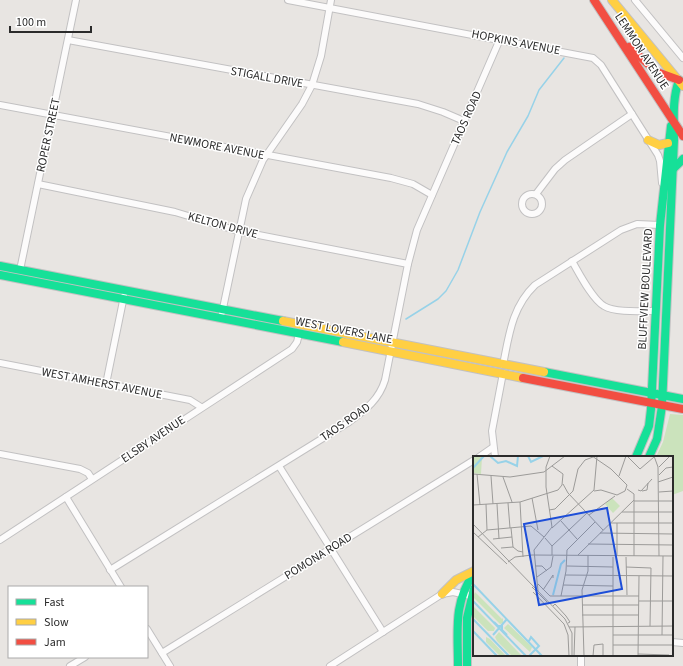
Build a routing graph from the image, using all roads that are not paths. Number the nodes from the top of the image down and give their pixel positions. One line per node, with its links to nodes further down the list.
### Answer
1 (76, 0): 10 (street, ROPER STREET)
2 (288, 0): 7 (street, HOPKINS AVENUE)
3 (331, 0): 7 (street)
4 (594, 0): 8 (main road, LEMMON AVENUE)
5 (612, 0): 12 (main road, LEMMON AVENUE)
6 (635, 0): 11 (street, LEMMON AVENUE)
7 (330, 7): 9 (street, HOPKINS AVENUE); 13 (street)
8 (617, 34): 12 (main road); 18 (main road, LEMMON AVENUE)
9 (500, 39): 15 (street, HOPKINS AVENUE); 17 (street, TAOS ROAD)
10 (68, 40): 13 (street, STIGALL DRIVE); 16 (street, ROPER STREET)
11 (683, 58)
12 (681, 83): 18 (main road, BLUFFVIEW BOULEVARD)
13 (312, 85): 17 (street, STIGALL DRIVE); 22 (street)
14 (0, 105): 16 (street, NEWMORE AVENUE)
15 (632, 114): 20 (street, HOPKINS AVENUE); 27 (street)
16 (52, 115): 22 (street, NEWMORE AVENUE); 25 (street, ROPER STREET)
17 (464, 121): 28 (street, TAOS ROAD)
18 (673, 121): 19 (main road, LEMMON AVENUE); 21 (main road, BLUFFVIEW BOULEVARD); 24 (main road, BLUFFVIEW BOULEVARD)
19 (683, 136)
20 (648, 140): 21 (main road); 26 (street, HOPKINS AVENUE)
21 (668, 143): 26 (main road, BLUFFVIEW BOULEVARD)
22 (266, 156): 28 (street, NEWMORE AVENUE); 31 (street)
23 (683, 159): 24 (main road)
24 (673, 169): 30 (main road, BLUFFVIEW BOULEVARD)
25 (38, 184): 31 (street, KELTON DRIVE); 35 (street, ROPER STREET)
26 (663, 192): 29 (main road, BLUFFVIEW BOULEVARD)
27 (536, 194)
28 (432, 195): 33 (street, TAOS ROAD)
29 (660, 225): 30 (main road); 32 (street); 39 (main road, BLUFFVIEW BOULEVARD)
30 (670, 226): 40 (main road, BLUFFVIEW BOULEVARD)
31 (238, 231): 33 (street, KELTON DRIVE); 41 (street)
32 (572, 261): 39 (street); 46 (street)
33 (408, 264): 44 (street, TAOS ROAD)
34 (0, 266): 35 (main road, WEST LOVERS LANE)
35 (20, 270): 37 (main road); 38 (main road, WEST LOVERS LANE)
36 (0, 275): 37 (main road, WEST LOVERS LANE)
37 (18, 278): 38 (main road, WEST LOVERS LANE)
38 (124, 295): 41 (main road, WEST LOVERS LANE); 47 (street)
39 (656, 311): 40 (main road); 48 (main road, BLUFFVIEW BOULEVARD)
40 (666, 312): 49 (main road, BLUFFVIEW BOULEVARD)
41 (221, 314): 42 (main road, WEST LOVERS LANE); 43 (main road, WEST LOVERS LANE)
42 (301, 325): 43 (main road); 44 (main road, WEST LOVERS LANE)
43 (299, 334): 44 (main road, WEST LOVERS LANE); 53 (street, ELSBY AVENUE)
44 (392, 347): 46 (main road, WEST LOVERS LANE); 62 (street, TAOS ROAD)
45 (0, 363): 47 (street, WEST AMHERST AVENUE)
46 (503, 369): 48 (main road, WEST LOVERS LANE); 51 (main road, WEST LOVERS LANE); 55 (street)
47 (106, 384): 53 (street, WEST AMHERST AVENUE)
48 (652, 393): 49 (main road, WEST LOVERS LANE); 51 (main road, BLUFFVIEW BOULEVARD)
49 (663, 396): 50 (main road, WEST LOVERS LANE); 52 (main road, BLUFFVIEW BOULEVARD)
50 (683, 399)
51 (652, 403): 52 (main road, WEST LOVERS LANE); 59 (main road, BLUFFVIEW BOULEVARD)
52 (662, 406): 54 (main road, WEST LOVERS LANE); 60 (main road, BLUFFVIEW BOULEVARD)
53 (201, 407): 63 (street, ELSBY AVENUE)
54 (683, 409)
55 (492, 448): 57 (street); 58 (street)
56 (0, 454): 63 (street)
57 (480, 456)
58 (495, 456)
59 (636, 456)
60 (649, 456)
61 (473, 461): 66 (street, POMONA ROAD)
62 (278, 466): 66 (street); 67 (street, TAOS ROAD)
63 (92, 479): 64 (street, ELSBY AVENUE)
64 (66, 497): 65 (street, ELSBY AVENUE); 67 (street)
65 (0, 540)
66 (330, 549): 74 (street); 78 (street, POMONA ROAD)
67 (110, 570): 70 (street)
68 (473, 572): 72 (main road)
69 (473, 574): 73 (main road)
70 (120, 586)
71 (472, 593): 73 (street); 84 (main road)
72 (442, 594): 73 (street); 74 (street)
73 (461, 594): 83 (main road)
74 (383, 632): 82 (street)
75 (150, 639): 78 (street)
76 (673, 642): 77 (street)
77 (683, 643)
78 (162, 653): 81 (street)
79 (83, 658): 80 (street)
80 (70, 666)
81 (170, 666)
82 (330, 666)
83 (458, 666)
84 (467, 666)

